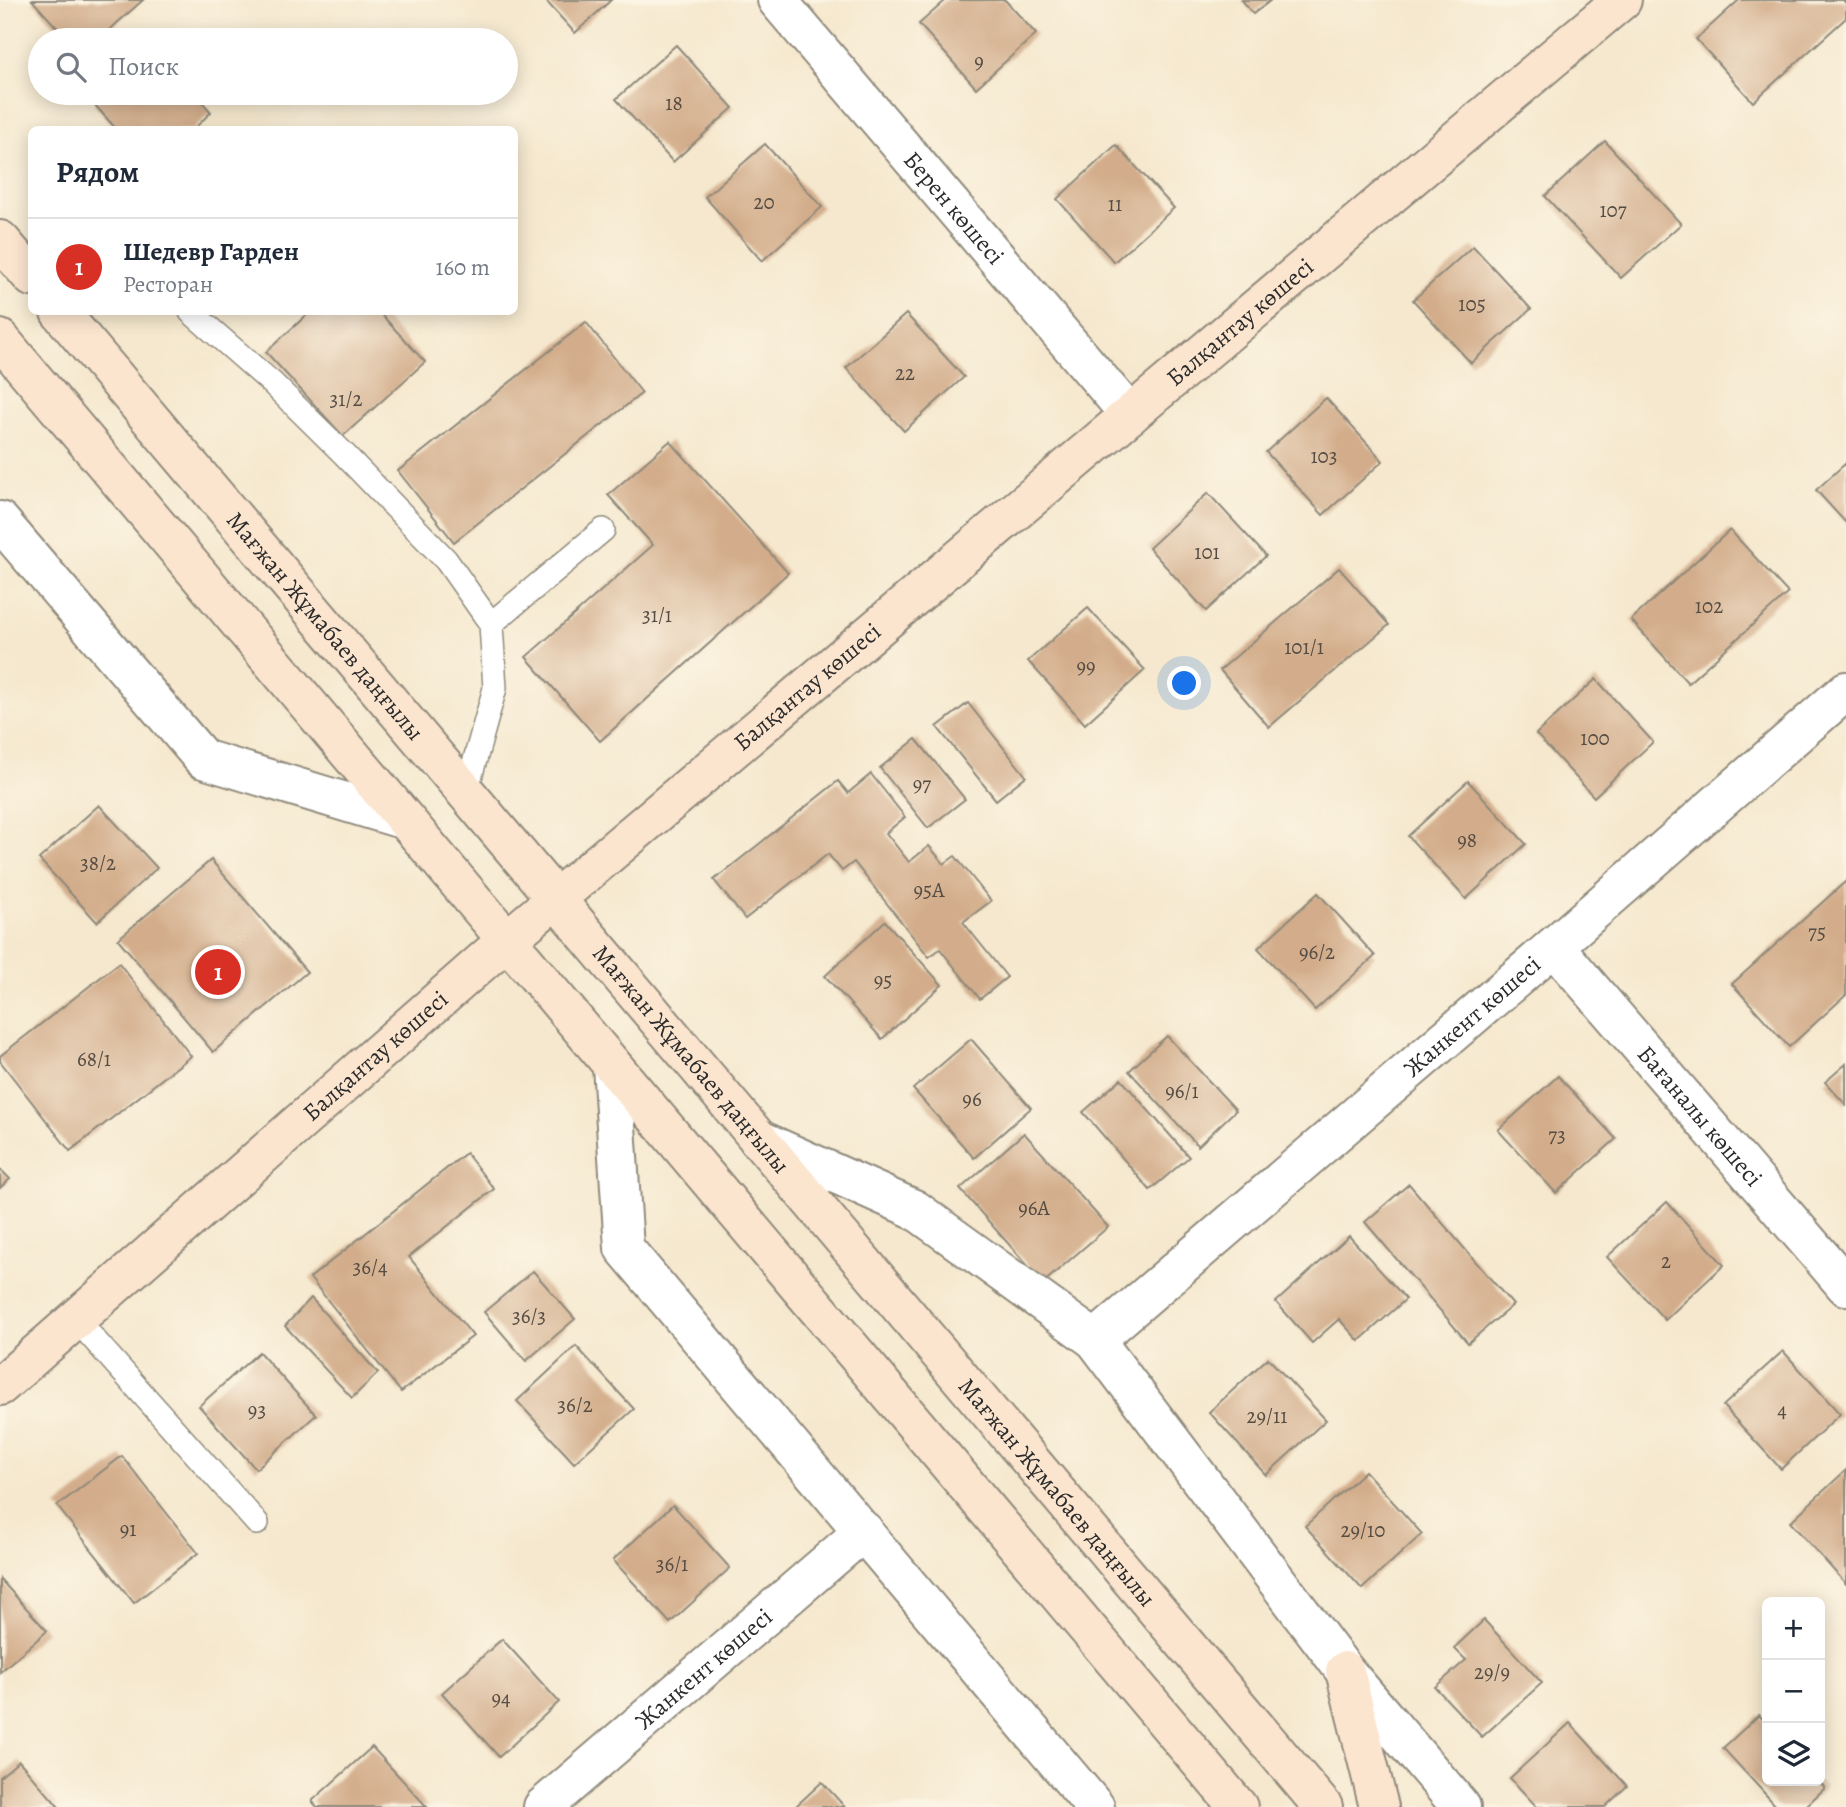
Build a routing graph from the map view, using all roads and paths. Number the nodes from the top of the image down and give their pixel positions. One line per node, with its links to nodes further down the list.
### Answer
1 (777, 0): 8 (street, Берен көшесі)
2 (1613, 3): 8 (main road, Балқантау көшесі)
3 (0, 240): 4 (main road)
4 (28, 272)
5 (63, 315): 13 (main road, Мағжан Жұмабаев даңғылы)
6 (194, 315): 11 (lane)
7 (0, 339): 14 (main road)
8 (1130, 415): 15 (main road, Балқантау көшесі)
9 (0, 521): 14 (street)
10 (603, 530): 11 (lane)
11 (491, 624): 13 (lane)
12 (1846, 691): 17 (street, Жанкент көшесі)
13 (466, 792): 15 (main road, Мағжан Жұмабаев даңғылы)
14 (405, 820): 16 (main road)
15 (556, 899): 16 (main road, Балқантау көшесі); 19 (main road, Мағжан Жұмабаев даңғылы)
16 (507, 940): 18 (main road); 21 (main road, Балқантау көшесі)
17 (1554, 946): 20 (street, Бағаналы көшесі); 22 (street, Жанкент көшесі)
18 (612, 1065): 25 (street); 29 (main road)
19 (758, 1139): 22 (street); 30 (main road, Мағжан Жұмабаев даңғылы)
20 (1846, 1286)
21 (76, 1319): 23 (main road, Балқантау көшесі); 24 (lane)
22 (1095, 1340): 26 (street)
23 (0, 1385)
24 (257, 1523)
25 (864, 1531): 27 (street, Жанкент көшесі); 28 (street)
26 (1345, 1671): 31 (main road); 32 (street)
27 (543, 1807)
28 (1095, 1807)
29 (1238, 1807)
30 (1322, 1807)
31 (1379, 1807)
32 (1461, 1807)

